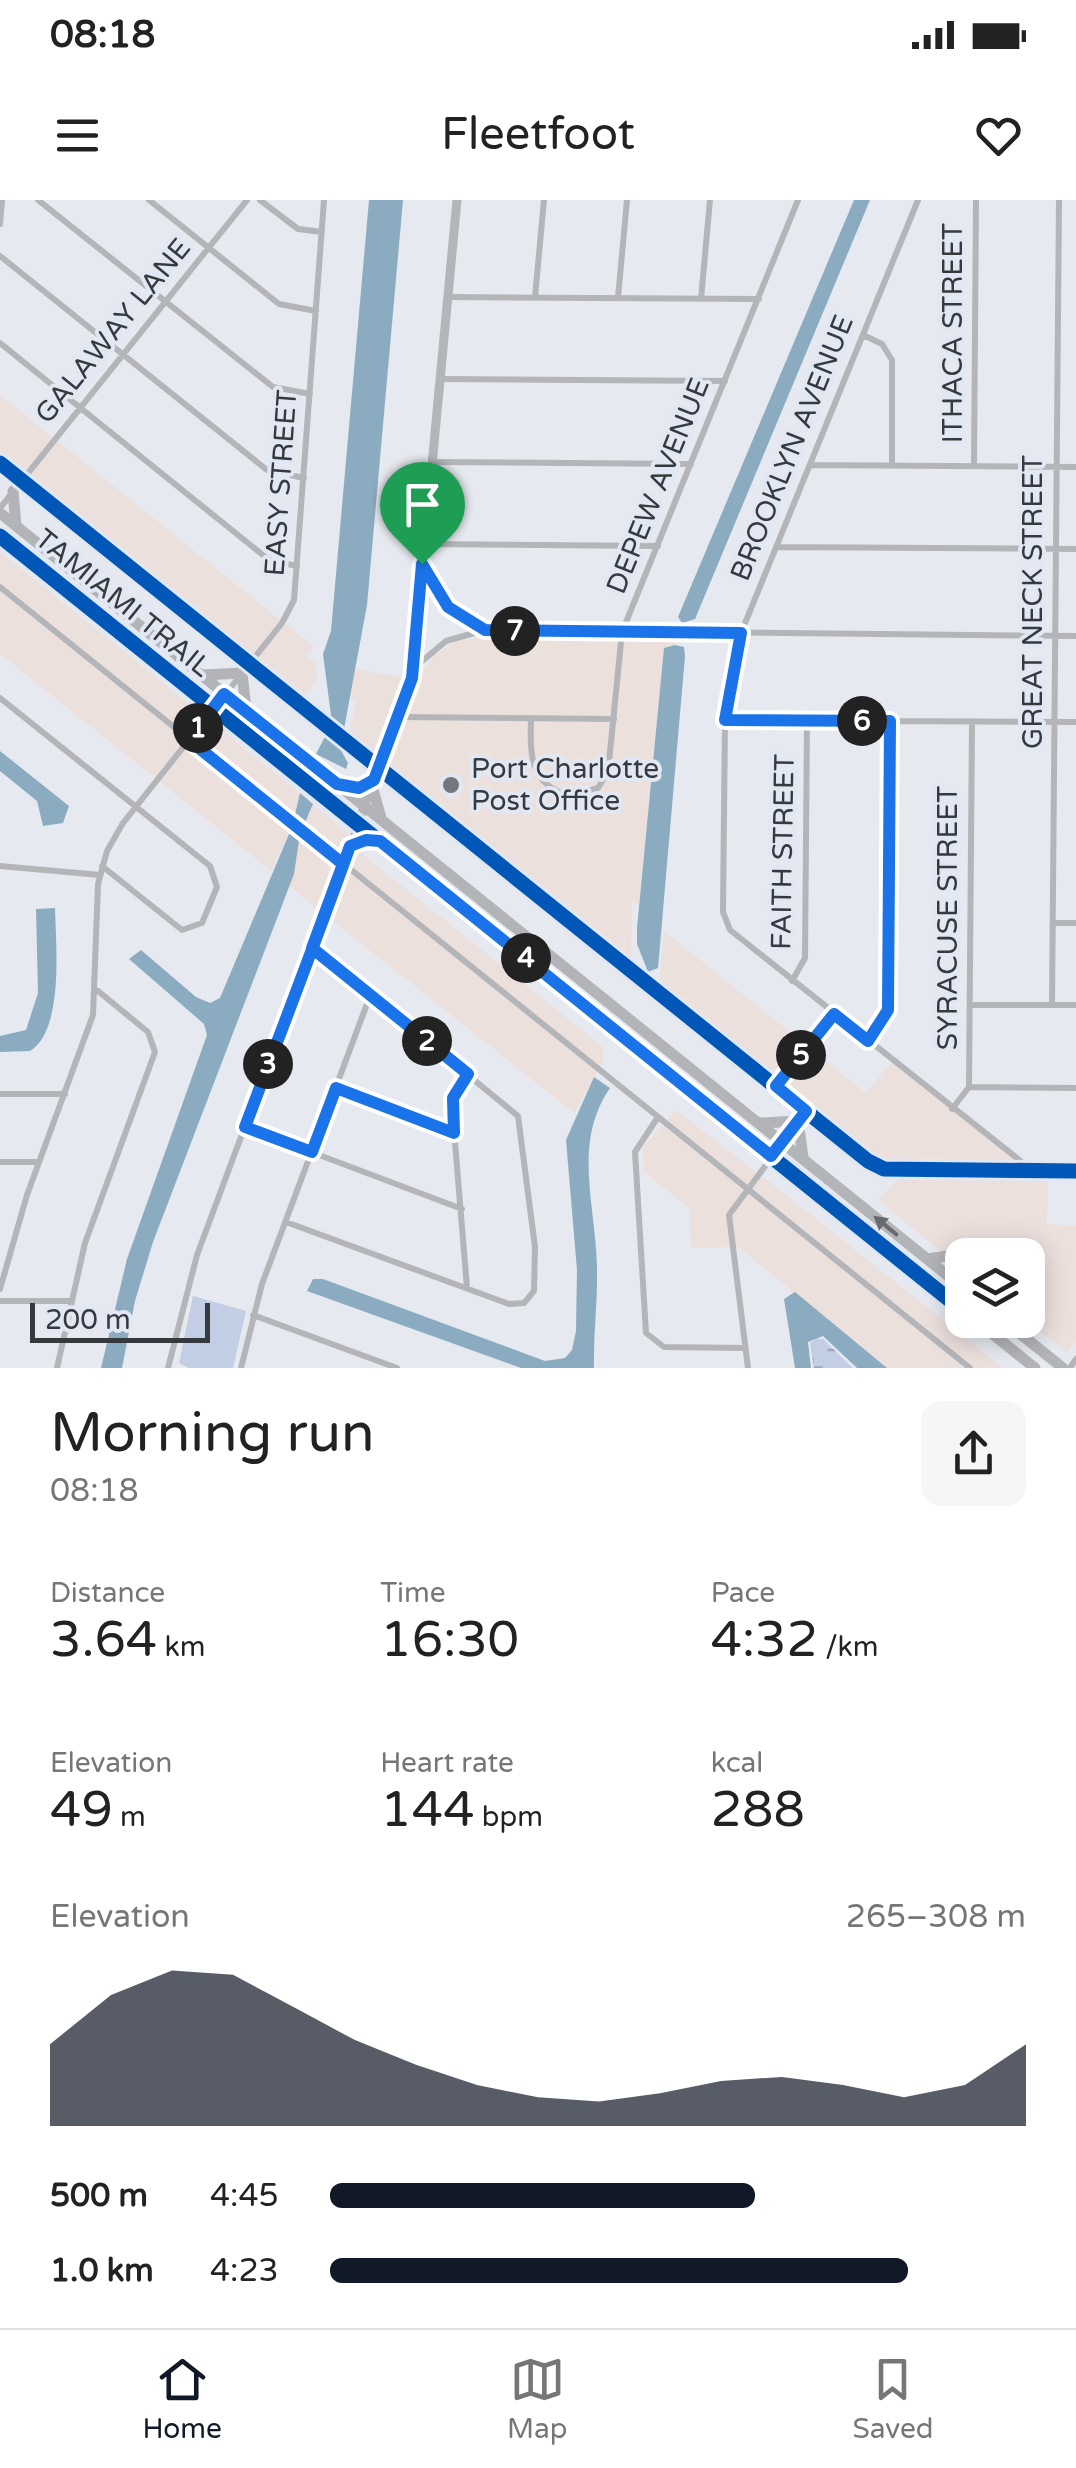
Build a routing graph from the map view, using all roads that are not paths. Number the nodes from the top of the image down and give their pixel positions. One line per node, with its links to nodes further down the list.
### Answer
1 (2, 200): 15 (street)
2 (38, 200): 24 (street)
3 (149, 200): 17 (street)
4 (248, 200): 17 (street, GALAWAY LANE)
5 (260, 200): 16 (street)
6 (324, 200): 16 (street, EASY STREET)
7 (457, 200): 19 (street)
8 (544, 200): 20 (street)
9 (627, 200): 21 (street)
10 (710, 200): 22 (street)
11 (798, 200): 23 (street, DEPEW AVENUE)
12 (918, 200): 26 (street, BROOKLYN AVENUE)
13 (976, 200): 38 (street, ITHACA STREET)
14 (1059, 200): 39 (street, GREAT NECK STREET)
15 (0, 224)
16 (322, 232): 25 (street, EASY STREET)
17 (209, 248): 24 (street, GALAWAY LANE); 25 (street)
18 (0, 256): 28 (street)
19 (448, 297): 20 (street); 29 (street)
20 (535, 298): 21 (street)
21 (618, 298): 22 (street)
22 (700, 299): 23 (street)
23 (758, 299): 30 (street, DEPEW AVENUE)
24 (166, 301): 28 (street, GALAWAY LANE); 31 (street)
25 (316, 311): 31 (street, EASY STREET)
26 (863, 335): 36 (street, BROOKLYN AVENUE); 37 (street)
27 (0, 343): 32 (street)
28 (123, 354): 32 (street, GALAWAY LANE); 41 (street)
29 (440, 379): 30 (street); 34 (street)
30 (725, 382): 35 (street, DEPEW AVENUE)
31 (310, 394): 41 (street, EASY STREET)
32 (80, 408): 42 (street, GALAWAY LANE); 52 (street)
33 (0, 462): 42 (street, TAMIAMI TRAIL)
34 (432, 462): 35 (street); 46 (street)
35 (691, 464): 47 (street, DEPEW AVENUE)
36 (810, 465): 37 (street); 48 (street, BROOKLYN AVENUE)
37 (892, 465): 38 (street)
38 (974, 466): 39 (street)
39 (1056, 467): 40 (street); 49 (street, GREAT NECK STREET)
40 (1076, 467)
41 (304, 478): 52 (street, EASY STREET)
42 (12, 488): 43 (street, GALAWAY LANE); 44 (main road); 59 (street, TAMIAMI TRAIL)
43 (0, 510): 44 (main road, TAMIAMI TRAIL)
44 (16, 526): 61 (main road, TAMIAMI TRAIL)
45 (0, 536): 62 (main road, TAMIAMI TRAIL)
46 (424, 544): 47 (street); 51 (street)
47 (658, 546): 55 (street, DEPEW AVENUE)
48 (776, 547): 49 (street); 56 (street, BROOKLYN AVENUE)
49 (1056, 549): 50 (street); 57 (street, GREAT NECK STREET)
50 (1076, 549)
51 (422, 564): 54 (street); 60 (street)
52 (297, 566): 59 (street, EASY STREET)
53 (0, 587): 77 (street)
54 (485, 630): 55 (street); 60 (street)
55 (622, 632): 56 (street); 69 (street, DEPEW AVENUE)
56 (741, 633): 57 (street); 70 (street, BROOKLYN AVENUE)
57 (1055, 636): 58 (street); 74 (street, GREAT NECK STREET)
58 (1076, 636)
59 (246, 668): 61 (main road); 63 (street, EASY STREET); 66 (main road); 78 (street, TAMIAMI TRAIL)
60 (412, 670): 67 (street)
61 (200, 674): 63 (main road, TAMIAMI TRAIL)
62 (191, 690): 65 (main road, TAMIAMI TRAIL); 77 (main road)
63 (224, 694): 65 (street, EASY STREET); 66 (main road, TAMIAMI TRAIL)
64 (0, 698): 81 (street)
65 (213, 707): 76 (main road, TAMIAMI TRAIL); 77 (street, EASY STREET)
66 (248, 713): 79 (main road, TAMIAMI TRAIL)
67 (398, 717): 68 (street); 78 (street)
68 (531, 718): 69 (street); 69 (street, DEPEW AVENUE)
69 (614, 718)
70 (725, 720): 71 (street); 92 (street, BROOKLYN AVENUE)
71 (807, 720): 72 (street); 92 (street, FAITH STREET)
72 (890, 721): 73 (street); 99 (street)
73 (972, 722): 74 (street); 95 (street, SYRACUSE STREET)
74 (1055, 722): 75 (street); 89 (street, GREAT NECK STREET)
75 (1076, 722)
76 (238, 727): 77 (main road); 83 (main road, TAMIAMI TRAIL)
77 (193, 735): 81 (street, EASY STREET); 86 (street)
78 (375, 778): 79 (main road); 80 (street); 82 (main road); 101 (street, TAMIAMI TRAIL)
79 (337, 784): 80 (main road, TAMIAMI TRAIL)
80 (364, 806): 82 (main road, TAMIAMI TRAIL); 83 (street)
81 (136, 807): 88 (street, EASY STREET); 88 (street)
82 (383, 822): 110 (main road, TAMIAMI TRAIL)
83 (358, 823): 84 (main road, TAMIAMI TRAIL); 85 (street)
84 (380, 841): 85 (main road); 115 (main road, TAMIAMI TRAIL)
85 (350, 846): 86 (street)
86 (343, 864): 91 (street); 109 (street)
87 (0, 866): 88 (street)
88 (101, 870): 93 (street, EASY STREET)
89 (1053, 923): 90 (street); 96 (street, GREAT NECK STREET)
90 (1076, 923)
91 (312, 948): 94 (street); 111 (street)
92 (792, 981): 98 (street, BROOKLYN AVENUE)
93 (97, 991): 106 (street, EASY STREET); 131 (street)
94 (370, 996): 100 (street); 103 (street)
95 (970, 1004): 96 (street); 102 (street, SYRACUSE STREET)
96 (1052, 1005): 97 (street)
97 (1076, 1006)
98 (834, 1014): 99 (street, BROOKLYN AVENUE); 101 (street)
99 (868, 1041): 107 (street, BROOKLYN AVENUE)
100 (468, 1074): 112 (street); 127 (street)
101 (776, 1086): 108 (street, TAMIAMI TRAIL)
102 (969, 1087): 104 (street); 107 (street, SYRACUSE STREET)
103 (336, 1088): 112 (street); 114 (street)
104 (1076, 1088)
105 (0, 1094): 106 (street)
106 (65, 1094): 118 (street, EASY STREET)
107 (952, 1109): 119 (street, BROOKLYN AVENUE)
108 (802, 1116): 110 (main road); 113 (street); 116 (main road); 119 (street, TAMIAMI TRAIL)
109 (658, 1117): 121 (street); 135 (street)
110 (758, 1123): 113 (main road, TAMIAMI TRAIL)
111 (245, 1127): 114 (street); 138 (street)
112 (454, 1133): 122 (street)
113 (782, 1142): 115 (street); 116 (main road, TAMIAMI TRAIL)
114 (312, 1152): 122 (street); 123 (street)
115 (771, 1156): 121 (street); 129 (main road, TAMIAMI TRAIL)
116 (805, 1160): 125 (main road, TAMIAMI TRAIL, one-way to 116)
117 (0, 1162): 118 (street)
118 (39, 1162): 128 (street, EASY STREET)
119 (1032, 1171): 120 (street)
120 (1076, 1171)
121 (746, 1188): 135 (street); 142 (street)
122 (462, 1209): 127 (street)
123 (286, 1222): 127 (street); 132 (street)
124 (945, 1256): 125 (main road)
125 (928, 1259): 126 (main road, TAMIAMI TRAIL)
126 (945, 1273)
127 (467, 1288)
128 (0, 1289)
129 (945, 1296)
130 (0, 1301): 131 (street)
131 (69, 1301): 137 (street)
132 (253, 1315): 139 (street); 140 (street)
133 (997, 1338): 143 (main road)
134 (1027, 1338): 144 (main road)
135 (744, 1348): 141 (street)
136 (1076, 1359): 144 (street)
137 (57, 1368)
138 (168, 1368)
139 (240, 1368)
140 (397, 1368)
141 (748, 1368)
142 (970, 1368)
143 (1034, 1368)
144 (1066, 1368)

